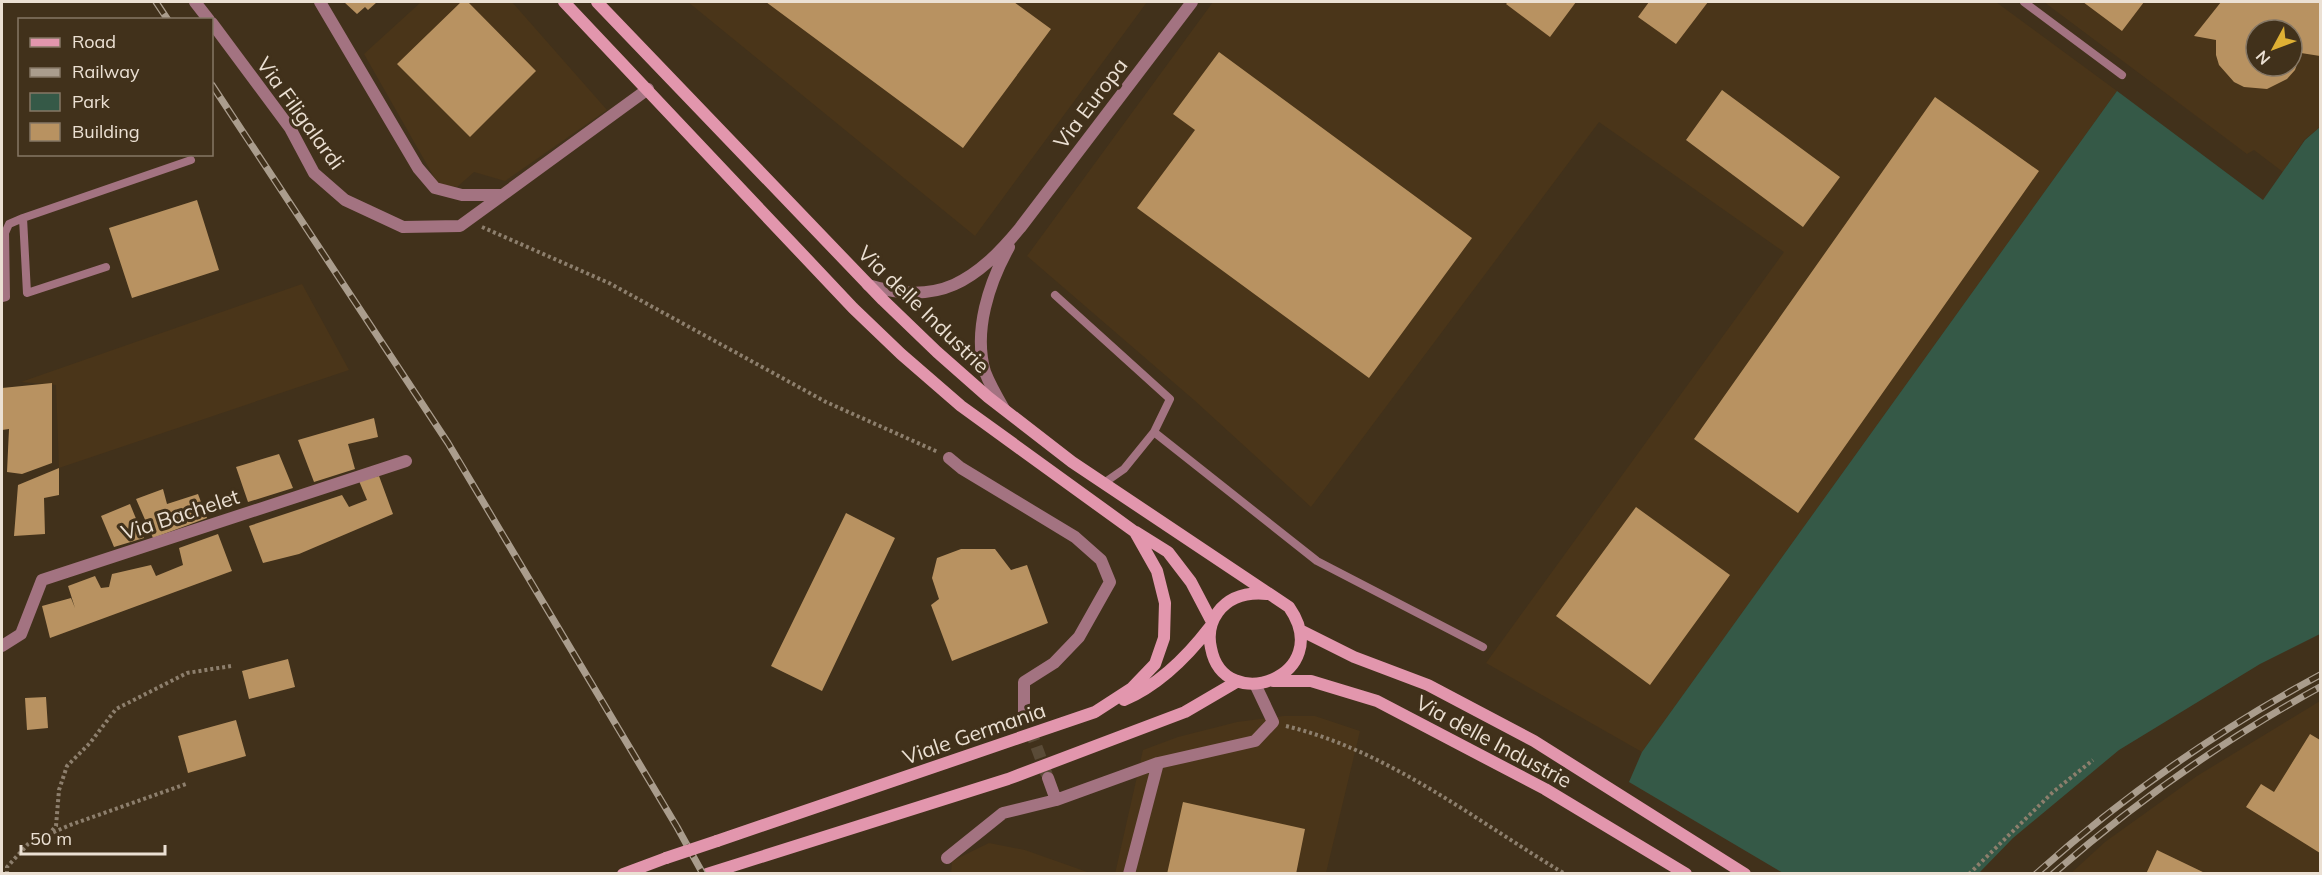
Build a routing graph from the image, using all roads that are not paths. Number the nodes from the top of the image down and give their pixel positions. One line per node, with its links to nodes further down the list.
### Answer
1 (195, 2): 7 (street)
2 (320, 2): 12 (street)
3 (564, 2): 10 (street)
4 (597, 2): 16 (street, Via delle Industrie)
5 (1192, 2): 14 (street, Via Europa)
6 (2024, 2): 9 (lane)
7 (207, 18)
8 (213, 24): 12 (street, Via Filigalardi)
9 (2122, 75)
10 (648, 89): 12 (street, Via Filigalardi); 24 (street, Viale Germania)
11 (191, 160): 13 (lane)
12 (501, 195)
13 (23, 218): 15 (lane); 18 (lane)
14 (1020, 228): 16 (street, Via Europa); 19 (street, Via Europa)
15 (106, 267)
16 (868, 285): 19 (street, Via delle Industrie)
17 (1055, 295): 20 (lane)
18 (2, 298)
19 (1004, 409): 23 (street, Via delle Industrie)
20 (1154, 432): 23 (lane); 29 (lane)
21 (949, 458): 33 (street)
22 (406, 461): 28 (street, Via Bachelet)
23 (1104, 483): 25 (street, Via delle Industrie)
24 (1135, 532): 26 (street); 34 (street, Viale Germania)
25 (1267, 594): 26 (street); 27 (street)
26 (1212, 624): 30 (street); 34 (street)
27 (1300, 630): 31 (street); 43 (street)
28 (2, 646)
29 (1483, 647)
30 (1238, 681): 32 (street); 40 (street)
31 (1272, 681): 32 (street); 42 (street, Via delle Industrie)
32 (1255, 684): 35 (street)
33 (1024, 712)
34 (1095, 712): 39 (street, Viale Germania, bridge)
35 (1158, 763): 37 (street); 41 (street)
36 (1048, 778): 37 (street)
37 (1056, 800): 38 (street)
38 (947, 858)
39 (623, 873)
40 (707, 873)
41 (1129, 873)
42 (1686, 873)
43 (1745, 873)

